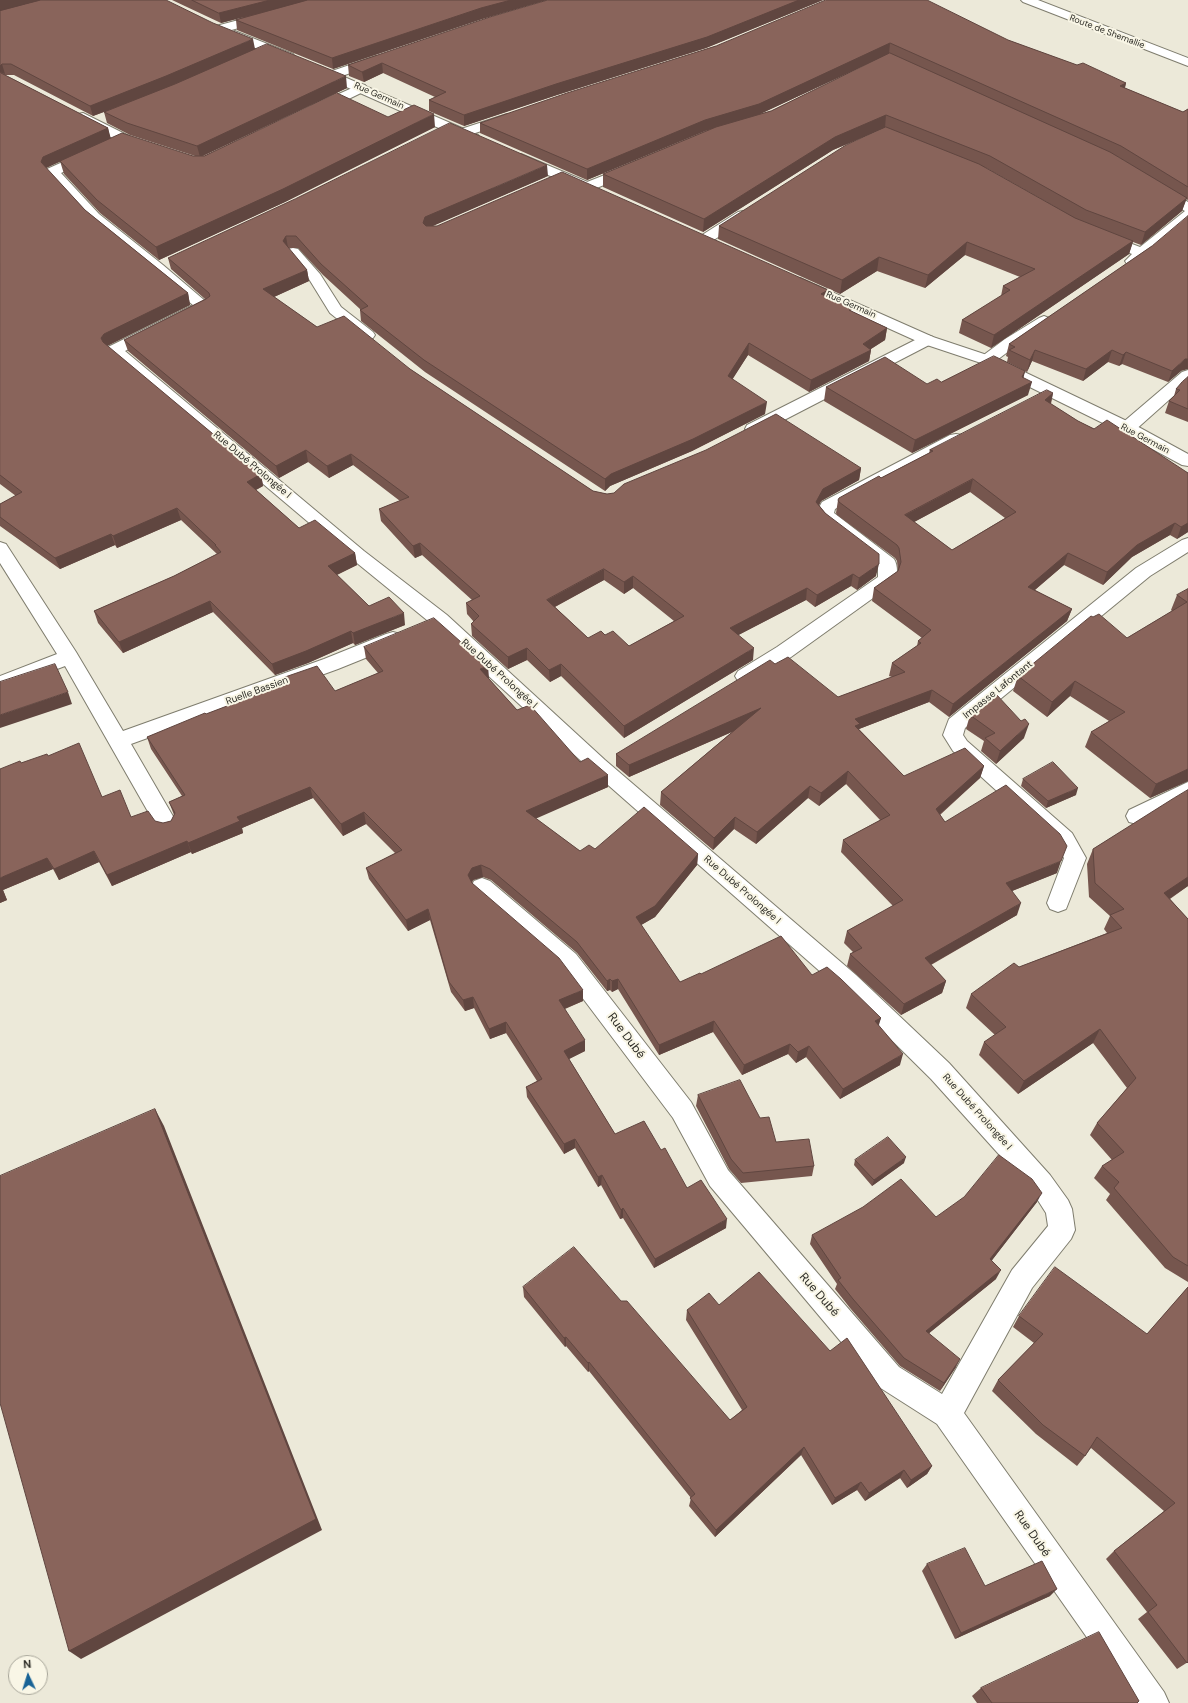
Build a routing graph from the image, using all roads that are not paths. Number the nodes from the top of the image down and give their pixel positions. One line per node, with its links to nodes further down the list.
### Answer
1 (1026, 0): 8 (street, Route de Shemallie)
2 (279, 13): 4 (street)
3 (206, 22): 4 (street, Rue Germain)
4 (220, 29): 5 (street, Rue Germain)
5 (269, 49): 6 (street); 9 (street, Rue Germain)
6 (256, 55)
7 (384, 58): 9 (street)
8 (1188, 62)
9 (332, 75): 10 (street, Rue Germain)
10 (362, 88): 13 (street); 14 (street, Rue Germain)
11 (66, 108): 47 (street, Rue Dubé Prolongée I)
12 (520, 114): 15 (street)
13 (306, 115)
14 (449, 127): 15 (street, Rue Germain); 16 (street)
15 (463, 133): 17 (street, Rue Germain)
16 (436, 134)
17 (483, 142)
18 (509, 153): 20 (street)
19 (645, 162): 23 (street)
20 (562, 176): 21 (street); 23 (street)
21 (548, 182)
22 (1145, 182): 25 (street)
23 (587, 186): 24 (street)
24 (606, 196)
25 (1188, 208)
26 (751, 210): 30 (street)
27 (1188, 215): 33 (street)
28 (1091, 233): 33 (street)
29 (691, 234): 30 (street)
30 (704, 240): 31 (street)
31 (719, 246)
32 (293, 252): 38 (street)
33 (1143, 253): 34 (street)
34 (1118, 270)
35 (791, 279): 37 (street, Rue Germain)
36 (1057, 314): 39 (street)
37 (927, 340): 39 (street, Rue Germain); 43 (street)
38 (376, 343)
39 (987, 360): 41 (street, Rue Germain)
40 (1188, 375): 41 (street)
41 (1127, 428): 44 (street, Rue Germain)
42 (973, 431): 50 (street)
43 (740, 435)
44 (1188, 461)
45 (1188, 544): 56 (street, Impasse Lafontant)
46 (0, 548): 48 (street)
47 (440, 620): 51 (street, Ruelle Bassien); 57 (street, Rue Dubé Prolongée I)
48 (69, 657): 49 (street); 51 (street)
49 (0, 684)
50 (731, 684)
51 (118, 741): 54 (street)
52 (1188, 790): 53 (street)
53 (1137, 816)
54 (167, 826)
55 (482, 887): 57 (street, Rue Dubé)
56 (1058, 903)
57 (947, 1414): 58 (street, Rue Dubé)
58 (1153, 1703)

